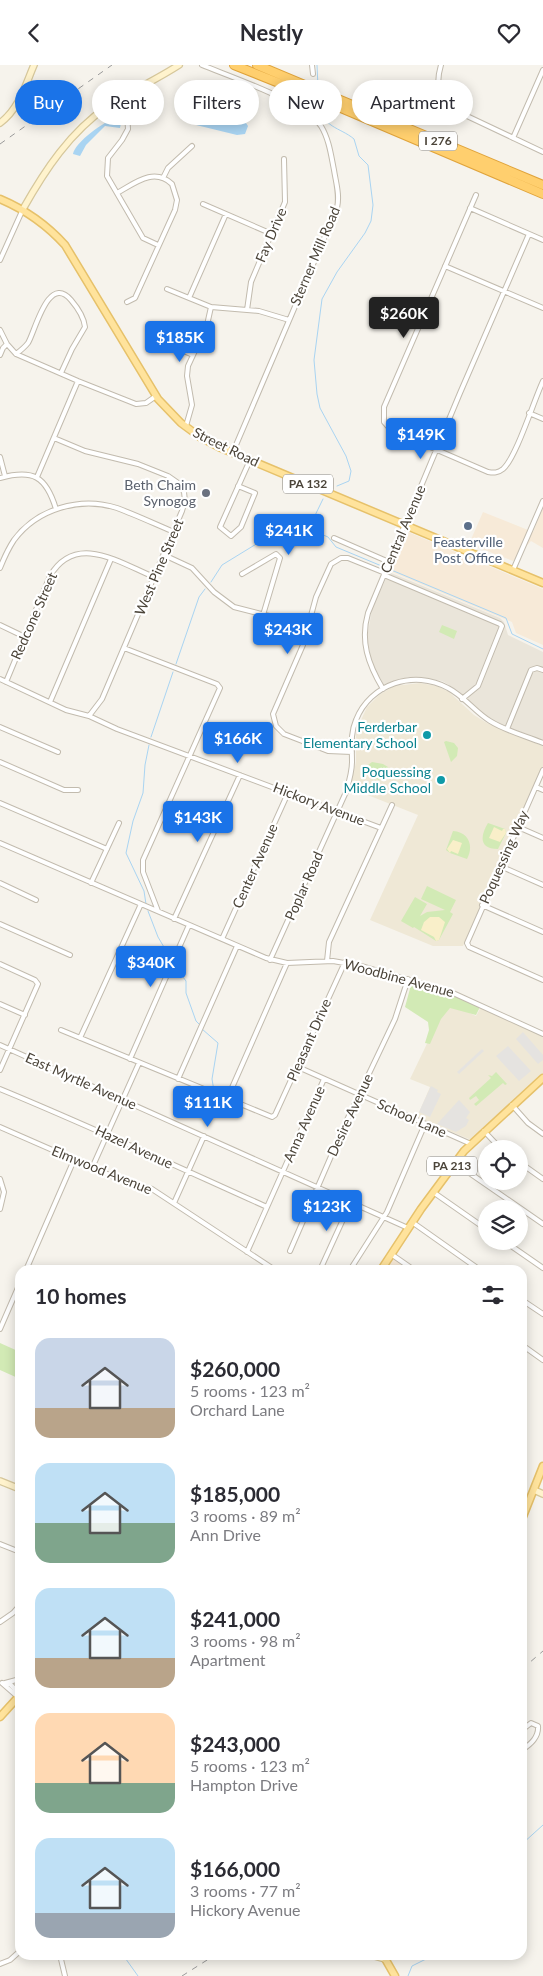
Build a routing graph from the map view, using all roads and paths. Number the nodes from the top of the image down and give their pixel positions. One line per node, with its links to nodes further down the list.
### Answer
1 (34, 65): 16 (main road)
2 (179, 65): 10 (main road)
3 (202, 65): 45 (street, Sterner Mill Road)
4 (234, 65): 11 (highway, I 276)
5 (257, 65): 12 (highway, I 276)
6 (312, 65): 9 (street)
7 (441, 65): 18 (street)
8 (543, 70): 18 (street)
9 (313, 74)
10 (153, 80)
11 (278, 80)
12 (287, 80)
13 (342, 104): 23 (highway, I 276)
14 (342, 105): 25 (highway, I 276)
15 (92, 119): 30 (main road)
16 (0, 123)
17 (128, 125): 24 (street)
18 (513, 138): 20 (street)
19 (192, 145): 22 (street)
20 (543, 152)
21 (284, 159): 33 (street, Fay Drive)
22 (163, 178): 24 (street); 35 (street)
23 (543, 185)
24 (117, 193): 35 (street)
25 (543, 194)
26 (476, 195): 29 (street)
27 (0, 199): 30 (main road, Street Road / PA 132)
28 (203, 204): 31 (street)
29 (470, 208): 32 (street); 37 (street)
30 (23, 209): 36 (street); 55 (main road, Street Road / PA 132)
31 (226, 214): 33 (street); 40 (street)
32 (529, 233): 34 (street); 39 (street, Central Avenue)
33 (272, 234): 44 (street, Fay Drive)
34 (543, 240)
35 (158, 245): 41 (street)
36 (0, 260)
37 (445, 266): 39 (street); 60 (street)
38 (167, 289): 40 (street)
39 (503, 293): 43 (street); 60 (street, Central Avenue)
40 (189, 298): 42 (street)
41 (127, 302)
42 (211, 307): 44 (street); 51 (street)
43 (543, 308)
44 (247, 309): 45 (street)
45 (289, 320): 61 (street, Sterner Mill Road)
46 (0, 330): 48 (street)
47 (166, 343): 51 (street)
48 (4, 345): 49 (street); 50 (street)
49 (16, 354): 52 (street); 52 (street)
50 (0, 355)
51 (193, 355): 58 (street)
52 (61, 373): 53 (street)
53 (78, 381): 55 (street); 59 (street)
54 (543, 381): 56 (street)
55 (156, 396): 58 (main road, Street Road / PA 132)
56 (529, 413): 57 (street); 60 (street)
57 (543, 419)
58 (185, 427): 61 (main road, Street Road / PA 132)
59 (54, 438): 65 (street); 71 (street, West Pine Street)
60 (436, 449): 70 (street, Central Avenue)
61 (233, 452): 63 (main road, Street Road / PA 132)
62 (0, 457): 64 (street)
63 (250, 460): 67 (street); 70 (main road, Street Road / PA 132)
64 (5, 476): 65 (street); 66 (street)
65 (37, 477): 69 (street)
66 (0, 478)
67 (238, 486): 67 (street)
68 (543, 501): 77 (street)
69 (56, 509): 71 (street); 76 (street)
70 (404, 525): 75 (street, Central Avenue); 77 (main road, Street Road / PA 132)
71 (174, 532): 73 (street, West Pine Street)
72 (334, 538): 75 (street)
73 (164, 555): 80 (street, West Pine Street); 82 (street)
74 (111, 559): 80 (street, Redcone Street); 85 (street, Redcone Street); 92 (street)
75 (389, 562): 79 (street, Central Avenue)
76 (0, 568)
77 (513, 571): 81 (main road, Street Road / PA 132)
78 (242, 574): 82 (street)
79 (384, 574): 84 (street); 90 (street, Central Avenue); 91 (street)
80 (154, 577): 86 (street, West Pine Street)
81 (543, 583)
82 (263, 615): 84 (street)
83 (0, 625): 85 (street)
84 (309, 626): 97 (street)
85 (25, 637): 89 (street, Redcone Street)
86 (124, 648): 93 (street, West Pine Street); 99 (street)
87 (543, 670): 95 (street)
88 (0, 679): 89 (street, Hickory Avenue)
89 (6, 682): 92 (street, Hickory Avenue)
90 (382, 689): 91 (street); 97 (street, Poplar Road)
91 (462, 699): 95 (street)
92 (50, 702): 93 (street, Hickory Avenue)
93 (89, 715): 99 (street, Hickory Avenue)
94 (0, 727): 98 (street)
95 (507, 729): 96 (street)
96 (543, 743)
97 (352, 751): 109 (street, Poplar Road)
98 (58, 752)
99 (190, 756): 102 (street, Hickory Avenue); 123 (street)
100 (0, 762): 104 (street)
101 (543, 770): 103 (street, Poquessing Way)
102 (240, 775): 106 (street, Hickory Avenue); 124 (street)
103 (536, 787): 105 (street); 111 (street, Poquessing Way)
104 (78, 790)
105 (543, 790)
106 (288, 793): 109 (street, Hickory Avenue); 128 (street, Center Avenue)
107 (0, 803): 115 (street)
108 (392, 805): 112 (street)
109 (337, 811): 112 (street, Hickory Avenue); 131 (street, Poplar Road)
110 (119, 823): 115 (street)
111 (518, 827): 113 (street); 116 (street, Poquessing Way)
112 (381, 828): 132 (street)
113 (543, 838)
114 (0, 843): 118 (street, Woodbine Avenue)
115 (107, 849): 118 (street)
116 (500, 866): 119 (street); 122 (street, Poquessing Way)
117 (0, 883): 120 (street)
118 (92, 883): 121 (street, Woodbine Avenue)
119 (543, 885)
120 (36, 900)
121 (141, 904): 123 (street, Woodbine Avenue); 142 (street)
122 (482, 905): 127 (street); 137 (street, Poquessing Way)
123 (158, 911): 124 (street, Woodbine Avenue)
124 (174, 919): 126 (street, Woodbine Avenue)
125 (0, 924): 130 (street)
126 (189, 925): 128 (street, Woodbine Avenue); 145 (street)
127 (543, 932)
128 (222, 939): 129 (street, Woodbine Avenue)
129 (237, 946): 131 (street, Woodbine Avenue); 149 (street)
130 (70, 955)
131 (270, 960): 134 (street, Woodbine Avenue)
132 (327, 961): 133 (street, Woodbine Avenue); 134 (street, Woodbine Avenue)
133 (345, 962): 136 (street, Woodbine Avenue); 147 (street, Pleasant Drive)
134 (288, 963): 154 (street)
135 (0, 965): 139 (street)
136 (408, 979): 141 (street, Woodbine Avenue); 153 (street, Desire Avenue)
137 (543, 980)
138 (0, 1005): 139 (street)
139 (25, 1015): 144 (street)
140 (61, 1031): 142 (street)
141 (543, 1034)
142 (80, 1039): 145 (street)
143 (0, 1045): 144 (street, East Myrtle Avenue)
144 (10, 1049): 148 (street); 155 (street, East Myrtle Avenue)
145 (130, 1059): 146 (street)
146 (139, 1063): 149 (street); 155 (street)
147 (298, 1067): 150 (street, School Lane); 154 (street, Pleasant Drive)
148 (0, 1070)
149 (178, 1079): 154 (street)
150 (324, 1079): 153 (street, School Lane); 170 (street, Anna Avenue)
151 (542, 1081): 156 (main road, PA 213)
152 (0, 1089): 160 (street, Hazel Avenue)
153 (359, 1094): 157 (street, School Lane); 173 (street, Desire Avenue)
154 (227, 1099)
155 (122, 1100): 160 (street); 162 (street, East Myrtle Avenue)
156 (512, 1105): 159 (main road, PA 213); 161 (street)
157 (425, 1124): 164 (street, School Lane); 179 (street)
158 (0, 1127): 165 (street, Elmwood Avenue)
159 (484, 1131): 163 (street); 164 (main road, PA 213)
160 (108, 1134): 167 (street); 169 (street, Hazel Avenue)
161 (543, 1134)
162 (204, 1136): 169 (street); 170 (street, East Myrtle Avenue)
163 (492, 1140)
164 (470, 1144): 166 (main road, PA 213)
165 (74, 1160): 167 (street, Elmwood Avenue); 187 (street)
166 (455, 1163): 174 (main road, PA 213); 182 (street)
167 (92, 1168): 176 (street, Elmwood Avenue)
168 (528, 1168): 172 (street)
169 (188, 1172): 176 (street); 177 (street, Hazel Avenue)
170 (283, 1172): 173 (street, East Myrtle Avenue); 177 (street, Anna Avenue)
171 (0, 1179): 178 (street)
172 (543, 1179)
173 (317, 1187): 175 (street, East Myrtle Avenue); 184 (street, Desire Avenue)
174 (433, 1192): 180 (street); 181 (main road, PA 213)
175 (351, 1202): 179 (street, East Myrtle Avenue); 189 (street)
176 (174, 1203): 185 (street, Elmwood Avenue)
177 (267, 1207): 185 (street, Anna Avenue)
178 (0, 1209)
179 (384, 1217): 181 (street, East Myrtle Avenue); 190 (street)
180 (478, 1223)
181 (410, 1225): 186 (main road, PA 213); 193 (street, East Myrtle Avenue)
182 (543, 1225)
183 (517, 1250): 194 (street)
184 (290, 1251)
185 (247, 1252): 188 (street, Elmwood Avenue)
186 (391, 1254): 191 (main road, PA 213); 192 (street)
187 (28, 1265)
188 (267, 1265)
189 (322, 1265)
190 (353, 1265)
191 (384, 1265)
192 (407, 1265)
193 (472, 1265)
194 (543, 1268)
195 (15, 1294): 199 (street)
196 (527, 1303): 198 (street)
197 (0, 1312): 199 (street)
198 (543, 1314)
199 (6, 1315): 200 (street)
200 (0, 1329)
201 (527, 1349): 202 (street)
202 (543, 1360)
203 (543, 1466): 206 (main road)
204 (0, 1481): 205 (main road)
205 (15, 1487)
206 (534, 1490): 207 (main road); 208 (main road)
207 (543, 1494)
208 (527, 1507)
209 (0, 1544): 210 (street)
210 (15, 1549)
211 (15, 1611): 212 (street)
212 (0, 1622)
213 (15, 1680): 214 (street)
214 (1, 1683): 215 (street)
215 (15, 1692)
216 (15, 1700): 217 (main road)
217 (0, 1717)
218 (527, 1726): 219 (street)
219 (527, 1747)
220 (15, 1954): 223 (street)
221 (61, 1960): 224 (street)
222 (386, 1960): 225 (main road)
223 (0, 1964)
224 (65, 1976)
225 (395, 1976)

